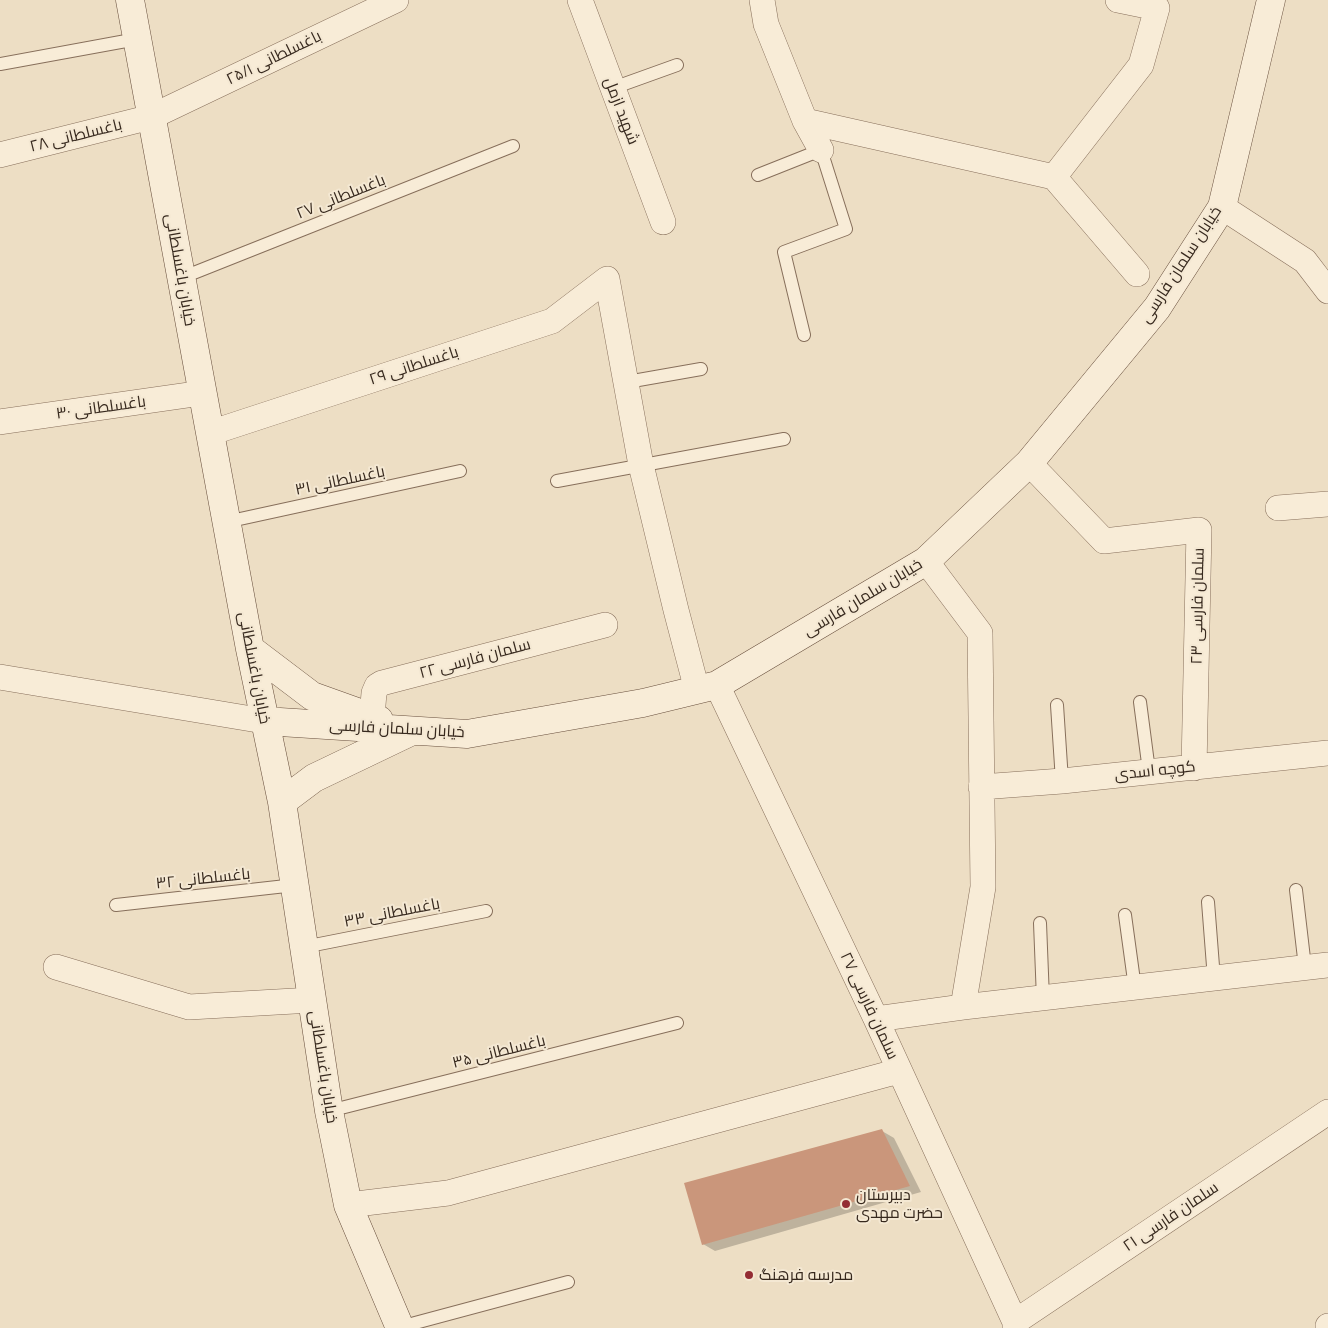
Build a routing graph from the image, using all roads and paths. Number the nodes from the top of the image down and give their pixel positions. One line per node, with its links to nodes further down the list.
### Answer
1 (130, 0): 7 (street, خیابان باغسلطانی)
2 (580, 0): 10 (street, شهید ازمل)
3 (762, 0): 12 (street)
4 (1118, 0): 17 (street)
5 (1271, 0): 18 (street, خیابان سلمان فارسی)
6 (389, 1): 11 (street, باغسلطانی ۲۵/۱)
7 (137, 38): 8 (lane); 11 (street, خیابان باغسلطانی)
8 (0, 64)
9 (677, 65): 10 (lane)
10 (613, 88): 19 (street, شهید ازمل)
11 (151, 117): 15 (street, باغسلطانی ۲۸); 21 (street, خیابان باغسلطانی)
12 (805, 121): 14 (street); 17 (street)
13 (513, 146): 21 (lane, باغسلطانی ۲۷)
14 (821, 150): 16 (lane); 24 (lane)
15 (0, 155)
16 (758, 175)
17 (1054, 177): 20 (street)
18 (1222, 207): 23 (street); 31 (street, خیابان سلمان فارسی)
19 (663, 222)
20 (1137, 274)
21 (181, 278): 27 (street, خیابان باغسلطانی)
22 (607, 279): 26 (street, سلمان فارسی ۲۷); 29 (street, باغسلطانی ۲۹)
23 (1328, 291)
24 (804, 335)
25 (701, 368): 26 (lane)
26 (627, 382): 32 (street, سلمان فارسی ۲۷)
27 (202, 393): 28 (street, باغسلطانی ۳۰); 29 (street, خیابان باغسلطانی)
28 (0, 422)
29 (210, 433): 37 (street, خیابان باغسلطانی)
30 (784, 439): 32 (lane)
31 (1029, 463): 38 (street, خیابان سلمان فارسی); 49 (street, سلمان فارسی ۲۳)
32 (641, 465): 34 (lane); 42 (street, سلمان فارسی ۲۷)
33 (460, 471): 37 (lane, باغسلطانی ۳۱)
34 (557, 481)
35 (1328, 504): 36 (street)
36 (1278, 508)
37 (226, 522): 40 (street, خیابان باغسلطانی)
38 (926, 561): 42 (street, خیابان سلمان فارسی); 52 (street)
39 (605, 625): 45 (street, سلمان فارسی ۲۲)
40 (250, 649): 45 (street); 46 (street, خیابان باغسلطانی)
41 (0, 677): 46 (street)
42 (707, 688): 47 (street, خیابان سلمان فارسی); 69 (street, سلمان فارسی ۲۷)
43 (1140, 702): 50 (lane)
44 (1057, 706): 51 (lane)
45 (372, 717): 47 (street)
46 (264, 721): 47 (street, خیابان سلمان فارسی); 53 (street, خیابان باغسلطانی)
47 (411, 732): 53 (street)
48 (1328, 753): 49 (street, کوچه اسدی)
49 (1194, 768): 50 (street, کوچه اسدی)
50 (1149, 771): 51 (street, کوچه اسدی)
51 (1062, 780): 52 (street, کوچه اسدی)
52 (981, 787): 68 (street)
53 (282, 802): 54 (street, خیابان باغسلطانی)
54 (295, 886): 57 (lane, باغسلطانی ۳۲); 61 (street, خیابان باغسلطانی)
55 (1296, 890): 62 (lane)
56 (1208, 902): 64 (lane)
57 (116, 905)
58 (486, 912): 61 (lane, باغسلطانی ۳۳)
59 (1125, 915): 65 (lane)
60 (1040, 923): 66 (lane)
61 (304, 947): 67 (street, خیابان باغسلطانی)
62 (1317, 966): 64 (street)
63 (56, 967): 67 (street)
64 (1214, 979): 65 (street)
65 (1135, 988): 66 (street)
66 (1043, 999): 68 (street)
67 (312, 1000): 72 (street, خیابان باغسلطانی)
68 (963, 1007): 69 (street)
69 (876, 1020): 71 (street, سلمان فارسی ۲۷)
70 (677, 1023): 72 (lane, باغسلطانی ۳۵)
71 (899, 1071): 74 (street); 76 (street, سلمان فارسی ۲۷)
72 (329, 1111): 74 (street, خیابان باغسلطانی)
73 (1328, 1112): 76 (street, سلمان فارسی ۲۱)
74 (348, 1205): 77 (street, خیابان باغسلطانی)
75 (568, 1282): 77 (lane)
76 (1015, 1325)
77 (400, 1328)

